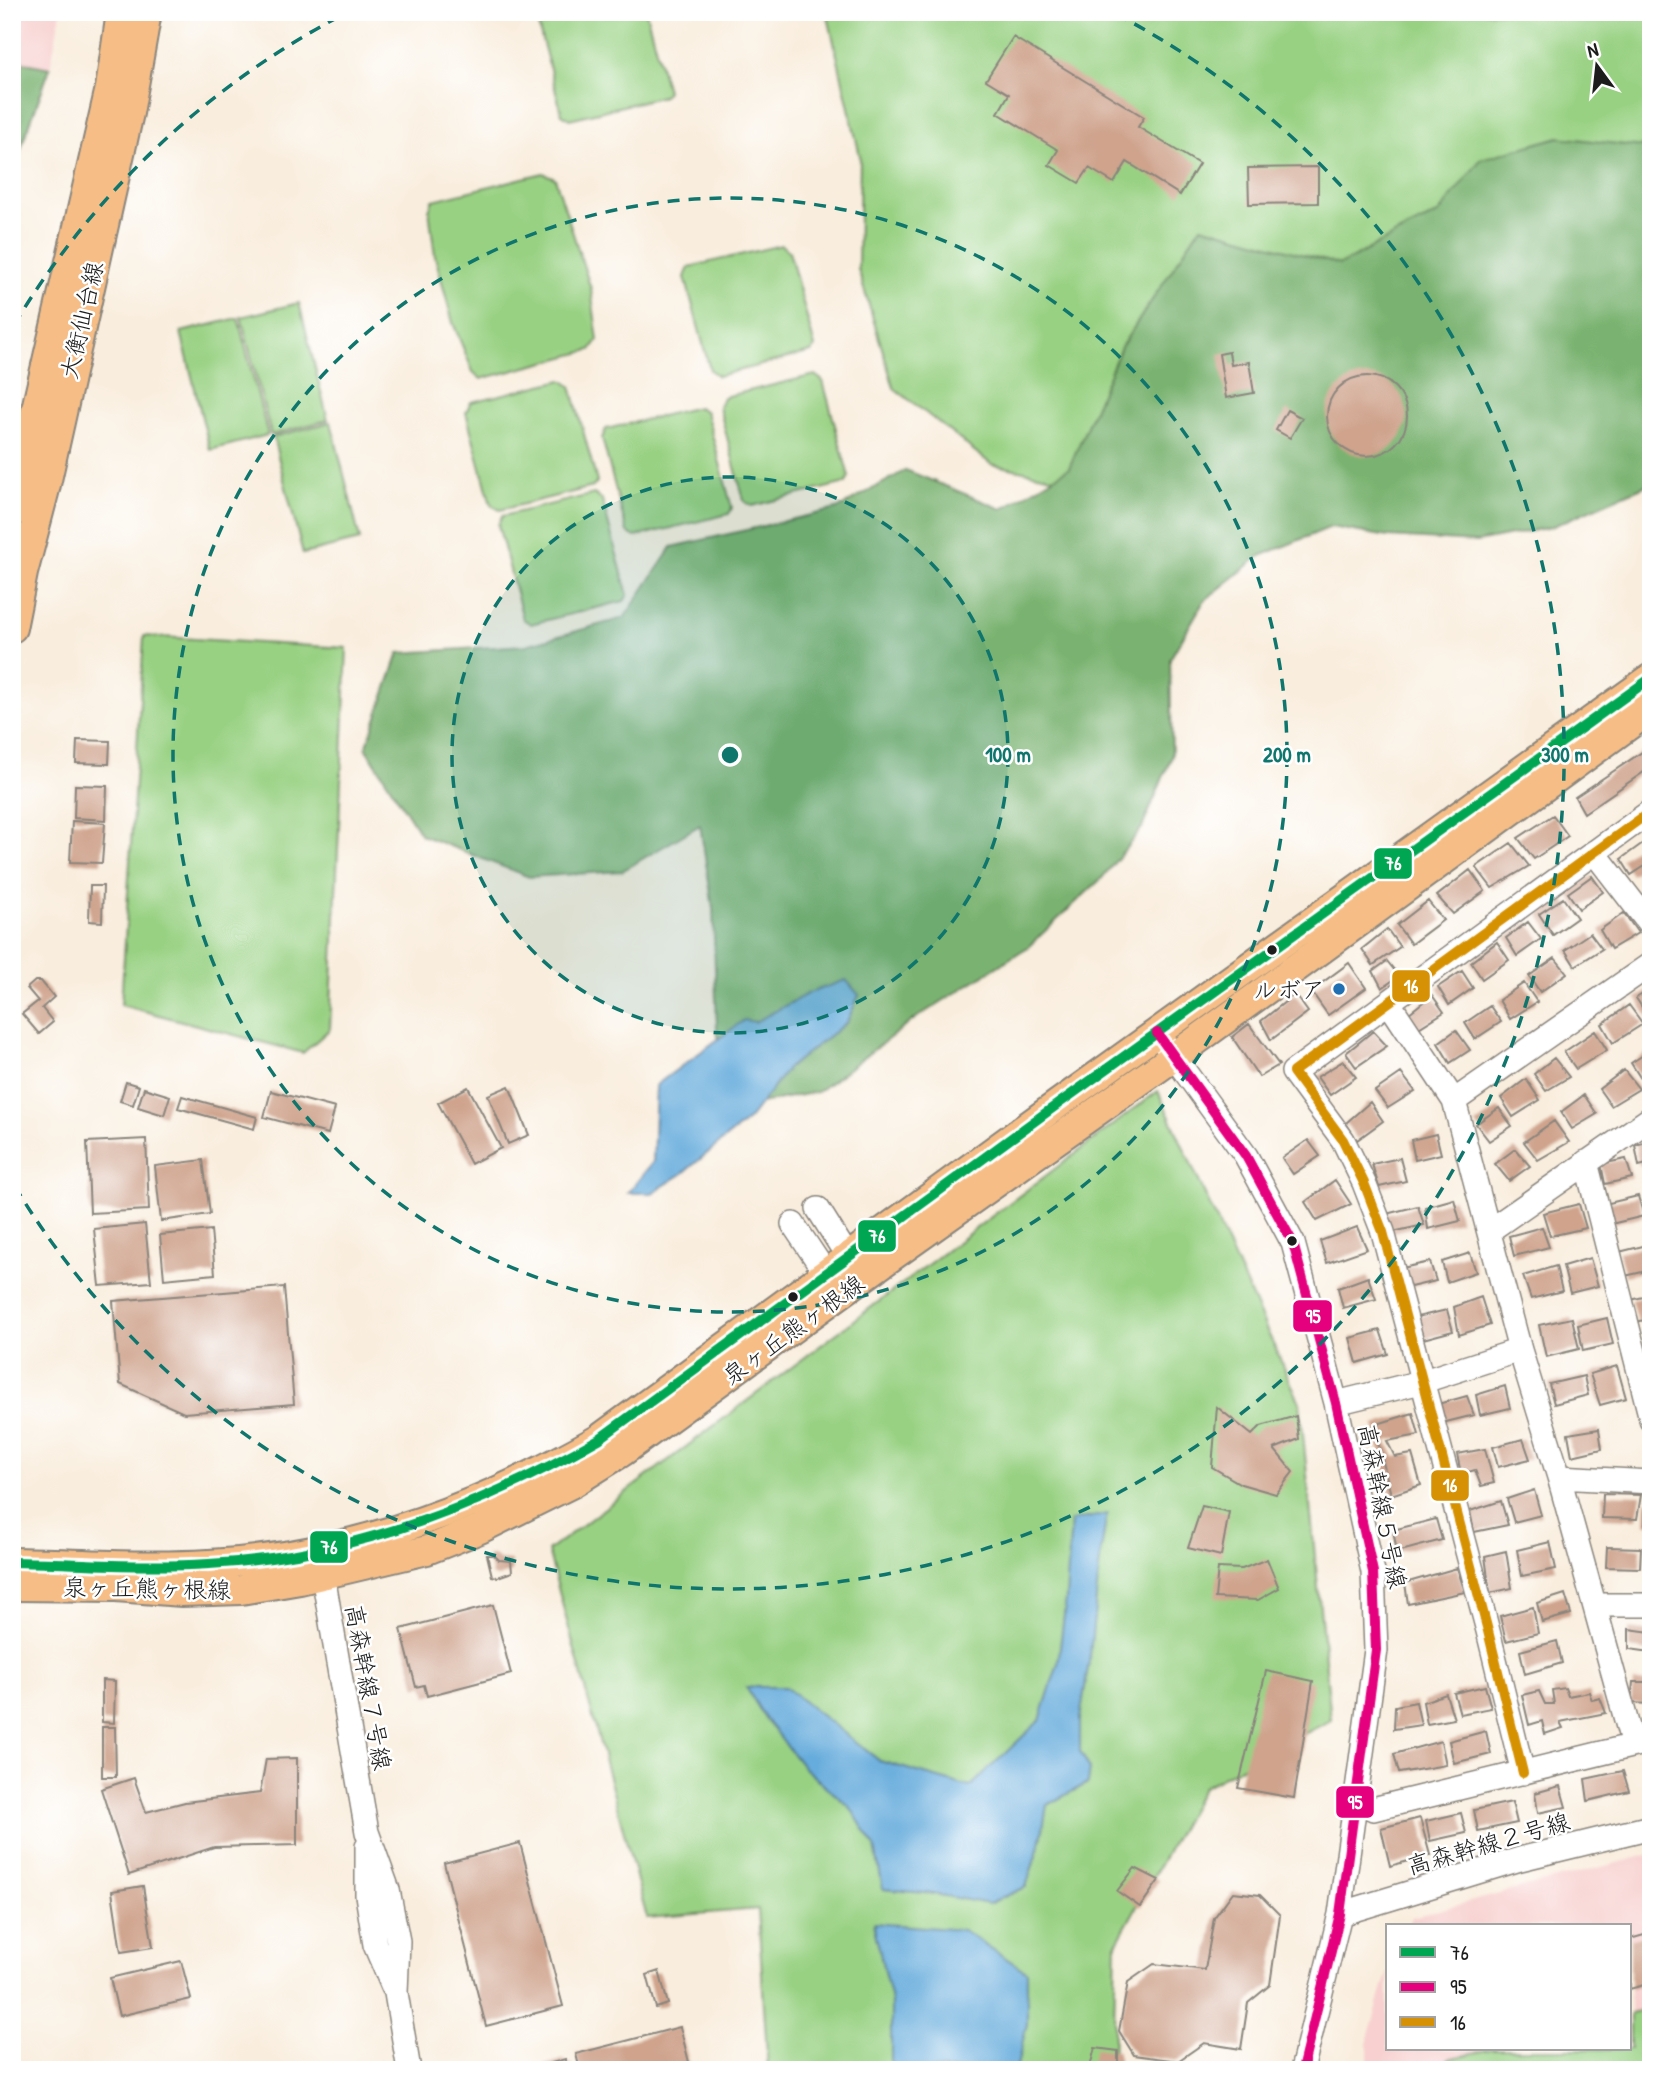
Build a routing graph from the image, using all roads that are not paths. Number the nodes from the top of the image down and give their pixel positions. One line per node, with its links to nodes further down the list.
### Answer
1 (121, 12): 3 (main road, 大衡仙台線)
2 (147, 12): 4 (main road, 大衡仙台線)
3 (12, 513)
4 (12, 628)
5 (1651, 678): 12 (main road, 泉ヶ丘熊ヶ根線)
6 (1651, 709): 13 (main road, 泉ヶ丘熊ヶ根線)
7 (1651, 811): 8 (street)
8 (1594, 852): 9 (street); 11 (street)
9 (1651, 926)
10 (1651, 964): 14 (street)
11 (1390, 1003): 14 (street); 23 (street)
12 (1157, 1033): 13 (street, 高森幹線５号線); 20 (main road, 泉ヶ丘熊ヶ根線)
13 (1175, 1056): 21 (main road, 泉ヶ丘熊ヶ根線); 24 (street, 高森幹線５号線)
14 (1454, 1101): 19 (street)
15 (1651, 1118): 16 (street)
16 (1586, 1162): 19 (street); 25 (street)
17 (818, 1209): 20 (street)
18 (793, 1224): 21 (street)
19 (1490, 1230): 22 (street)
20 (848, 1258): 21 (main road, 泉ヶ丘熊ヶ根線)
21 (833, 1285): 29 (main road, 泉ヶ丘熊ヶ根線)
22 (1520, 1350): 23 (street); 26 (street)
23 (1421, 1382): 24 (street); 34 (street)
24 (1336, 1403): 37 (street, 高森幹線５号線)
25 (1651, 1419)
26 (1559, 1477): 27 (street); 31 (street)
27 (1651, 1482)
28 (12, 1562): 29 (main road, 泉ヶ丘熊ヶ根線)
29 (321, 1563): 30 (main road, 泉ヶ丘熊ヶ根線); 38 (street, 高森幹線７号線)
30 (12, 1586)
31 (1595, 1605): 32 (street); 33 (street)
32 (1651, 1605)
33 (1642, 1743): 34 (street)
34 (1523, 1773): 35 (street)
35 (1373, 1810)
36 (1651, 1827): 37 (street, 高森幹線２号線)
37 (1340, 1914): 39 (street, 高森幹線５号線)
38 (409, 2070)
39 (1302, 2070)

